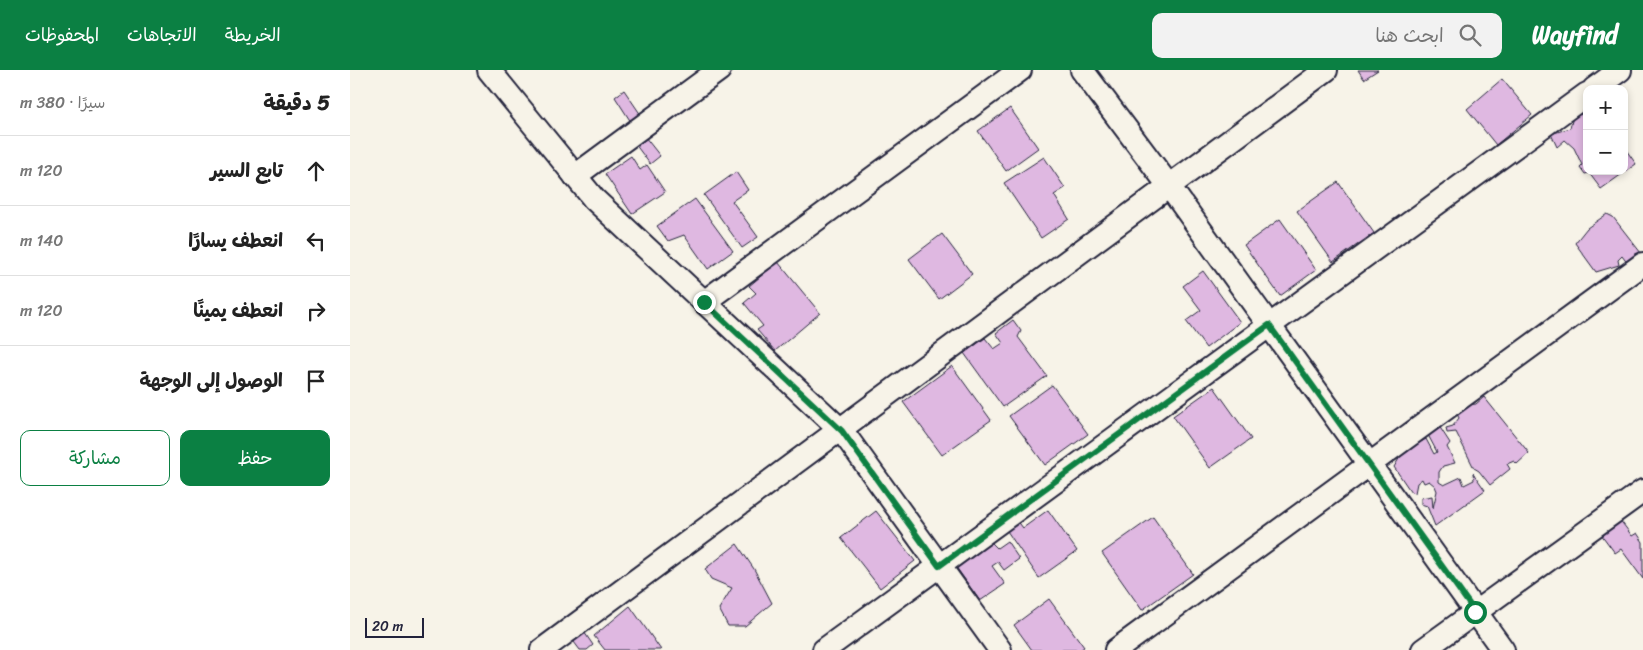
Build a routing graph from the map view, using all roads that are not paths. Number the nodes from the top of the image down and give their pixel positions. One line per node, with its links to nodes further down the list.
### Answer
1 (489, 70): 9 (street)
2 (719, 70): 9 (street)
3 (1020, 70): 12 (street)
4 (1082, 70): 10 (street)
5 (1326, 70): 10 (street)
6 (1620, 70): 7 (street)
7 (1599, 85)
8 (1583, 97): 13 (street)
9 (575, 176): 12 (street)
10 (1169, 186): 13 (street); 14 (street)
11 (1643, 264): 15 (street)
12 (704, 302): 14 (street)
13 (1269, 325): 15 (street); 17 (street)
14 (842, 431): 17 (street); 19 (street)
15 (1370, 464): 18 (street); 22 (street)
16 (1643, 491): 18 (street)
17 (939, 566): 20 (street); 21 (street)
18 (1475, 612): 23 (street); 24 (street)
19 (542, 650)
20 (824, 650)
21 (1000, 650)
22 (1116, 650)
23 (1423, 650)
24 (1503, 650)

